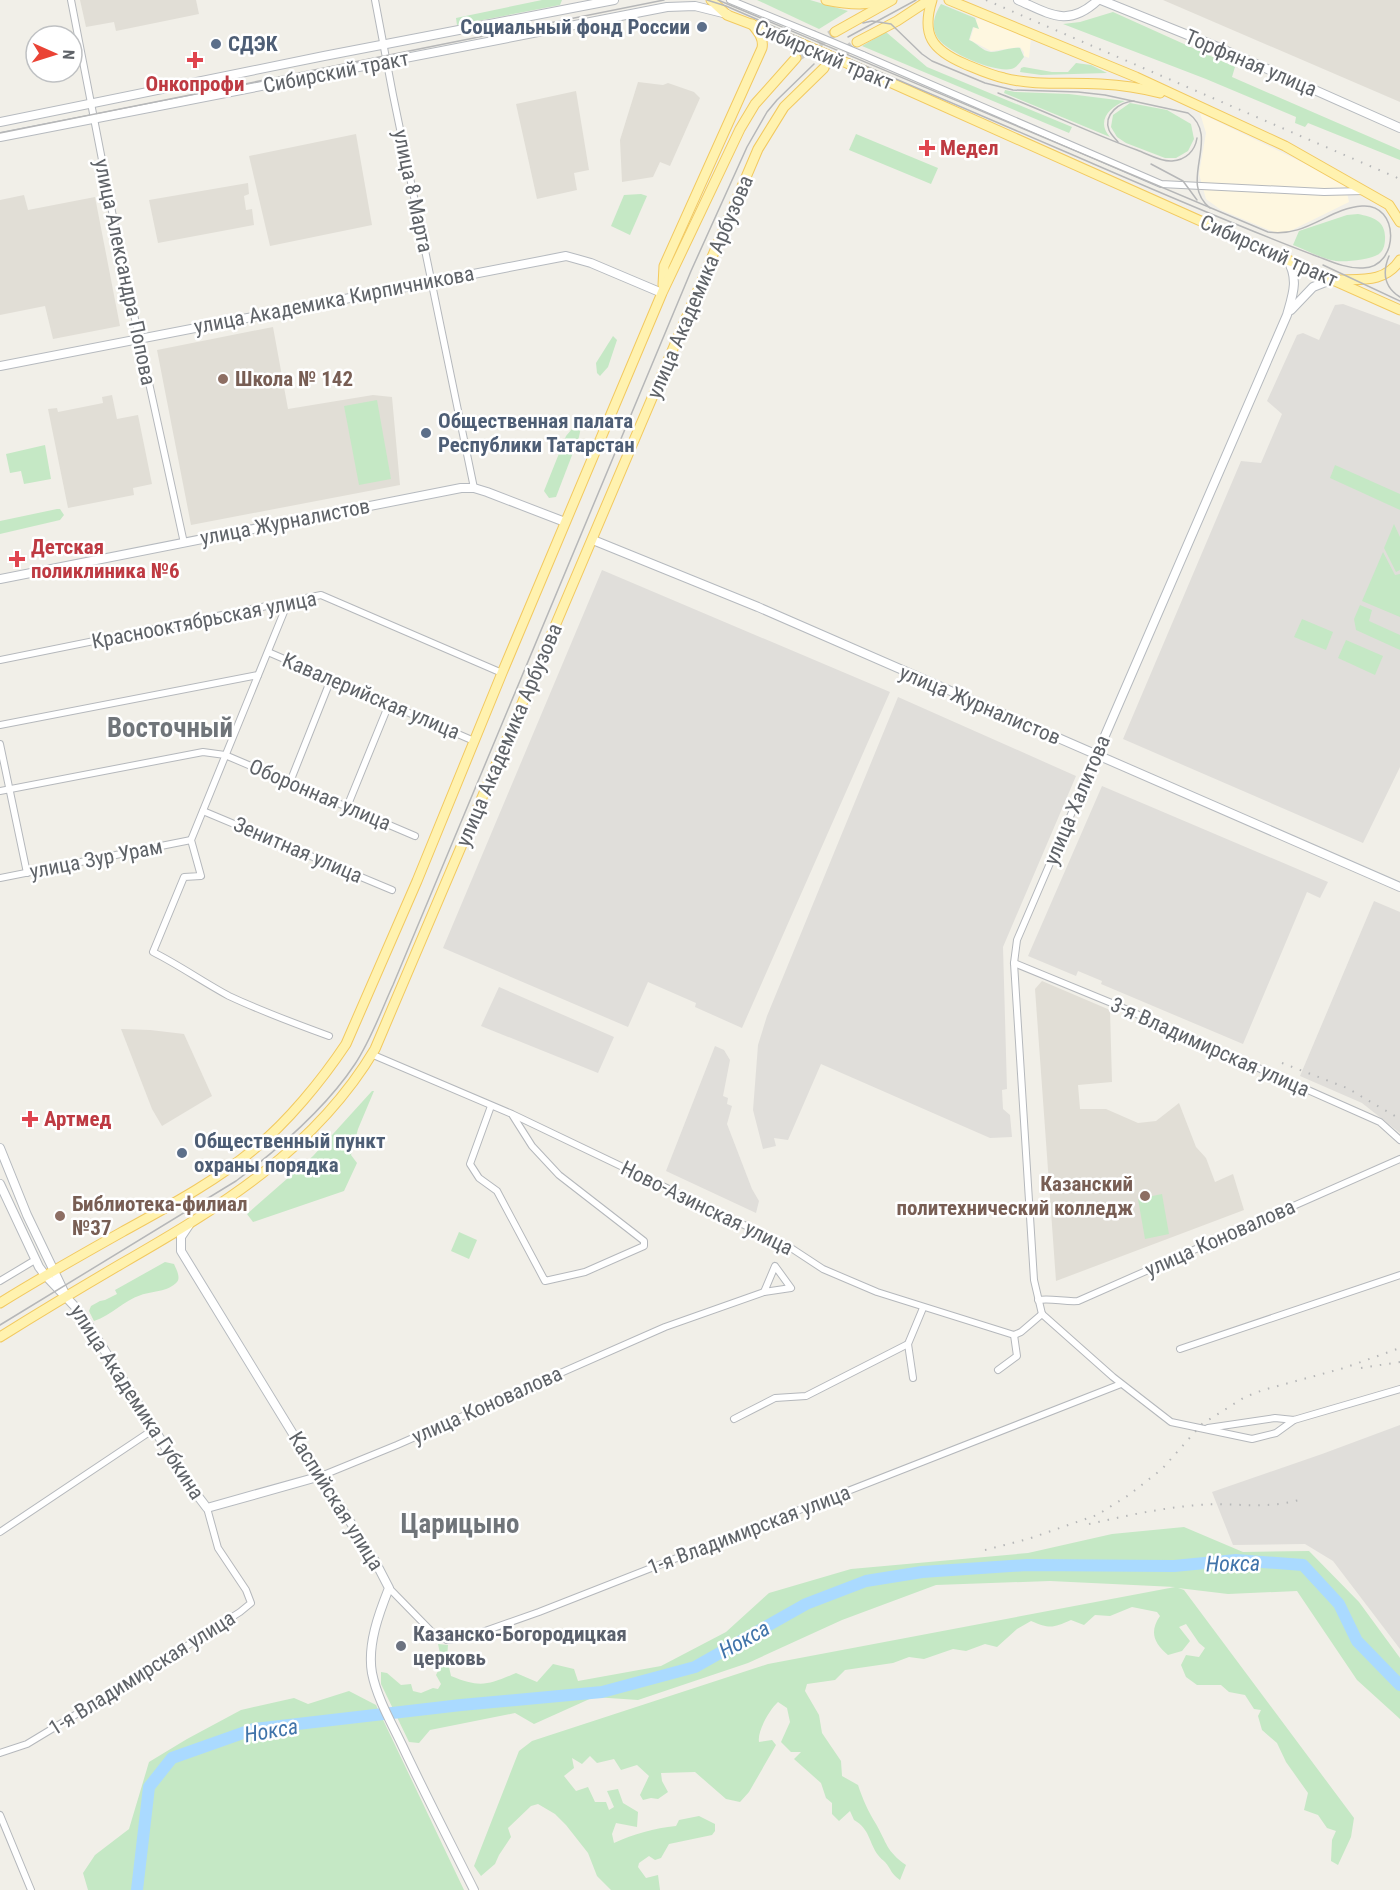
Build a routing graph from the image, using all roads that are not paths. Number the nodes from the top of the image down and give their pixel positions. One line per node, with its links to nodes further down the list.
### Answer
1 (71, 0): 22 (street, улица Александра Попова)
2 (375, 0): 17 (street, улица 8 Марта)
3 (614, 0): 17 (street, Сибирский тракт)
4 (711, 0): 13 (main road)
5 (730, 0): 27 (street, Сибирский тракт, bridge)
6 (826, 0): 7 (main road)
7 (886, 0)
8 (892, 0): 15 (main road)
9 (931, 0): 16 (main road); 21 (main road)
10 (949, 0): 21 (main road)
11 (1018, 0): 12 (street, Торфяная улица)
12 (1099, 0): 25 (street, Торфяная улица)
13 (728, 15): 14 (main road, Сибирский тракт); 19 (street, Сибирский тракт)
14 (752, 24): 29 (main road, Сибирский тракт, bridge); 33 (main road)
15 (835, 32)
16 (857, 42)
17 (383, 45): 19 (street, улица 8 Марта); 22 (street, Сибирский тракт)
18 (796, 58): 33 (main road, улица Академика Арбузова)
19 (386, 63): 23 (street, Сибирский тракт); 32 (street, улица 8 Марта)
20 (824, 68): 40 (main road, улица Академика Арбузова)
21 (1177, 96): 27 (main road)
22 (91, 105): 23 (street, улица Александра Попова); 24 (street, Сибирский тракт)
23 (94, 119): 26 (street, Сибирский тракт); 36 (street, улица Александра Попова)
24 (0, 122)
25 (1400, 128)
26 (0, 138)
27 (1366, 191): 28 (main road)
28 (1400, 222)
29 (1287, 259): 31 (main road, Сибирский тракт); 35 (street)
30 (1400, 260): 31 (main road)
31 (1334, 279): 34 (main road, Сибирский тракт); 35 (street)
32 (431, 281): 33 (street, улица Академика Кирпичникова); 36 (street, улица Академика Кирпичникова); 38 (street, улица 8 Марта)
33 (662, 293): 39 (main road, улица Академика Арбузова)
34 (1400, 310)
35 (1287, 315): 53 (street, улица Халитова)
36 (140, 338): 37 (street, улица Академика Кирпичникова); 41 (street, улица Александра Попова)
37 (0, 366)
38 (474, 488): 39 (street, улица Журналистов); 41 (street, улица Журналистов)
39 (565, 522): 46 (main road, улица Академика Арбузова)
40 (593, 540): 53 (street, улица Журналистов); 68 (main road, улица Академика Арбузова)
41 (184, 543): 42 (street, улица Журналистов)
42 (0, 579)
43 (288, 602): 44 (street); 45 (street, Краснооктябрьская улица); 46 (street, Краснооктябрьская улица)
44 (267, 652): 47 (street); 48 (street, Кавалерийская улица)
45 (0, 660)
46 (502, 674): 51 (main road, улица Академика Арбузова)
47 (258, 675): 50 (street); 54 (street)
48 (331, 679): 49 (street, Кавалерийская улица); 55 (street)
49 (389, 704): 51 (street, Кавалерийская улица); 58 (street)
50 (0, 725)
51 (474, 741): 77 (main road, улица Академика Арбузова)
52 (0, 744): 56 (street)
53 (1097, 754): 64 (street, улица Журналистов); 66 (street, улица Халитова)
54 (225, 755): 55 (street, Оборонная улица); 56 (street, Оборонная улица); 59 (street)
55 (290, 782): 58 (street, Оборонная улица)
56 (9, 789): 57 (street, Оборонная улица); 62 (street)
57 (0, 791)
58 (348, 807): 60 (street, Оборонная улица)
59 (203, 810): 61 (street); 65 (street, Зенитная улица)
60 (416, 836)
61 (191, 840): 62 (street, улица Зур Урам); 67 (street)
62 (27, 873): 63 (street, улица Зур Урам)
63 (0, 878)
64 (1400, 887)
65 (392, 890)
66 (1014, 963): 71 (street, 3-я Владимирская улица); 83 (street, улица Халитова)
67 (329, 1036)
68 (371, 1054): 69 (street, Ново-Азинская улица); 75 (main road, улица Академика Арбузова)
69 (491, 1106): 70 (street, Ново-Азинская улица); 70 (street)
70 (512, 1114): 85 (street, Ново-Азинская улица)
71 (1400, 1140)
72 (0, 1148): 77 (street, улица Академика Губкина)
73 (1400, 1159): 83 (street, улица Коновалова)
74 (0, 1184): 76 (street, улица Академика Губкина)
75 (189, 1225): 82 (main road, улица Академика Арбузова); 99 (street, Каспийская улица)
76 (35, 1260): 78 (street, улица Академика Губкина); 80 (street)
77 (54, 1270): 78 (main road, улица Академика Арбузова); 82 (street, улица Академика Губкина)
78 (45, 1275): 82 (street, улица Академика Губкина); 84 (main road, улица Академика Арбузова)
79 (1400, 1275): 90 (street)
80 (0, 1281)
81 (764, 1292): 81 (street, улица Коновалова); 99 (street, улица Коновалова)
82 (67, 1296): 88 (main road, улица Академика Арбузова); 97 (street, улица Академика Губкина)
83 (1038, 1300): 86 (street, улица Халитова)
84 (0, 1303)
85 (923, 1308): 87 (street, Ново-Азинская улица); 89 (street)
86 (1042, 1314): 87 (street); 93 (street)
87 (1014, 1335): 91 (street)
88 (0, 1337)
89 (909, 1344): 92 (street); 95 (street)
90 (1180, 1349)
91 (998, 1370)
92 (913, 1378)
93 (1121, 1384): 98 (street); 102 (street, 1-я Владимирская улица)
94 (1400, 1389): 96 (street)
95 (735, 1419)
96 (1294, 1420): 98 (street); 98 (street)
97 (154, 1429): 100 (street, улица Академика Губкина); 101 (street)
98 (1202, 1429)
99 (321, 1476): 100 (street, улица Коновалова); 102 (street, Каспийская улица)
100 (207, 1508): 103 (street, 1-я Владимирская улица)
101 (0, 1532)
102 (389, 1588): 106 (street, Каспийская улица)
103 (0, 1753)
104 (0, 1815): 105 (street)
105 (31, 1890)
106 (474, 1890)

